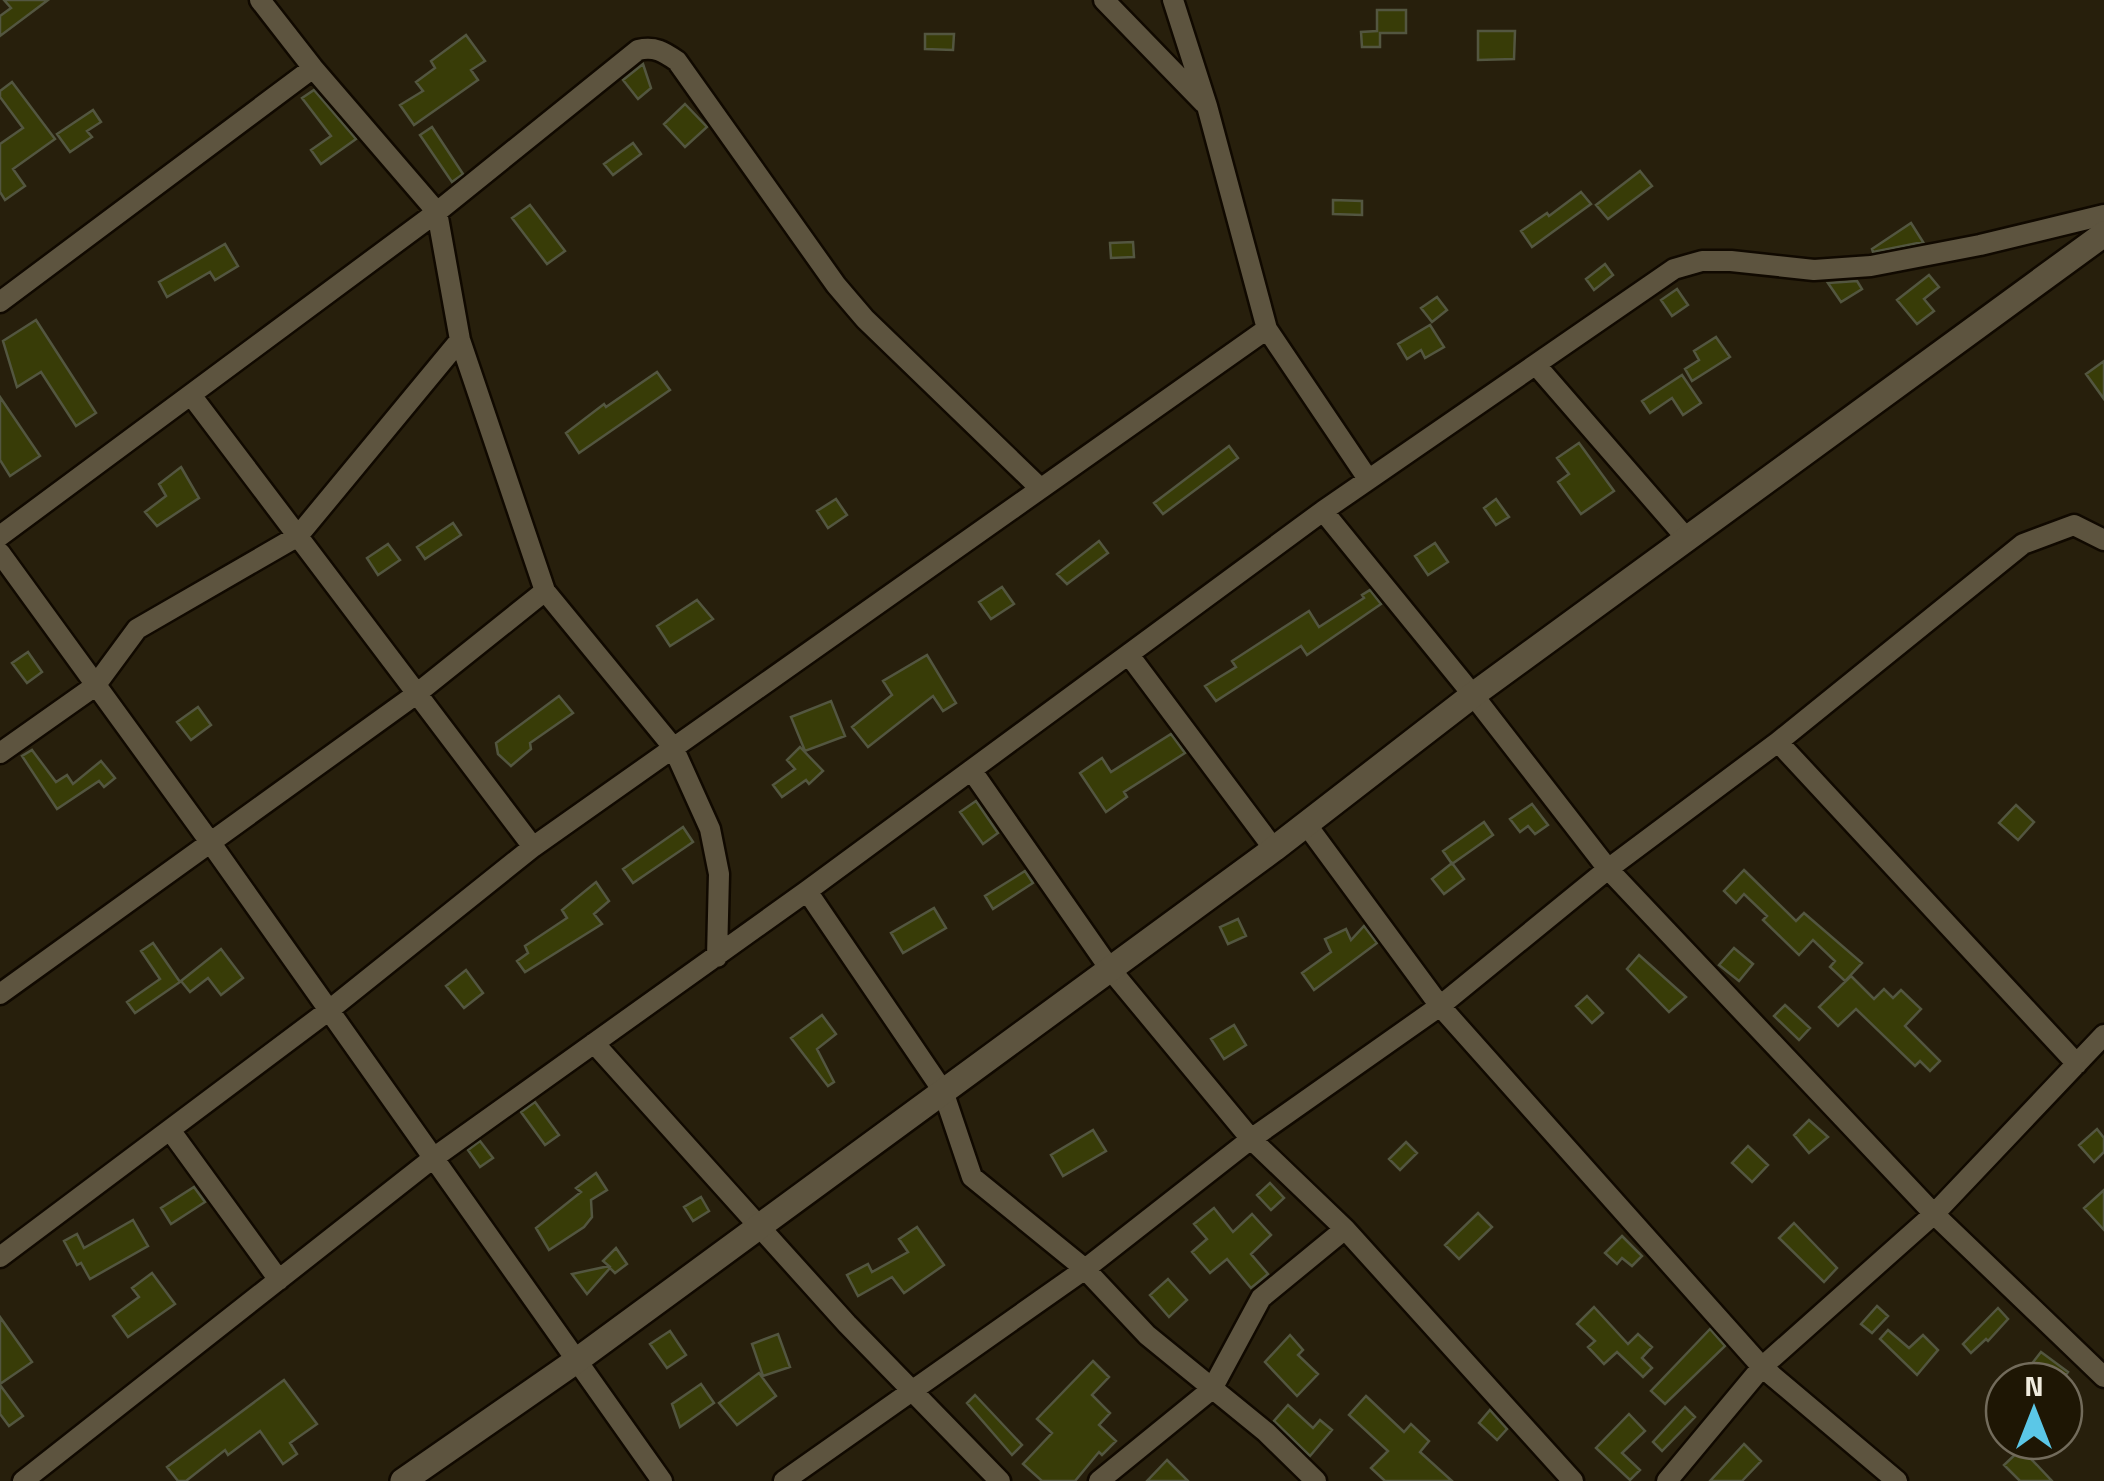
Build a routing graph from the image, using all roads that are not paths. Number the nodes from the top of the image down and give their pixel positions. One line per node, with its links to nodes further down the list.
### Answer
1 (260, 0): 4 (street)
2 (1104, 0): 5 (street)
3 (1173, 0): 5 (street)
4 (313, 68): 6 (street); 9 (street)
5 (1206, 106): 10 (street)
6 (438, 212): 11 (street); 13 (street); 15 (street)
7 (2104, 215): 12 (street)
8 (2104, 234): 19 (street)
9 (0, 302)
10 (1268, 328): 14 (street); 15 (street)
11 (460, 340): 18 (street); 22 (street)
12 (1536, 365): 14 (street); 19 (street)
13 (191, 395): 17 (street); 18 (street)
14 (1368, 478): 16 (street)
15 (1040, 488): 28 (street)
16 (1323, 510): 23 (street); 26 (street)
17 (0, 536)
18 (298, 536): 24 (street); 25 (street)
19 (1688, 540): 26 (street)
20 (2104, 540): 27 (street)
21 (0, 553): 24 (street)
22 (545, 591): 25 (street); 28 (street)
23 (1129, 656): 30 (street); 34 (street)
24 (94, 686): 29 (street); 32 (street)
25 (415, 695): 32 (street); 33 (street)
26 (1473, 695): 31 (street); 35 (street)
27 (1778, 742): 35 (street); 44 (street)
28 (672, 747): 33 (street); 37 (street)
29 (0, 753)
30 (972, 771): 36 (street); 38 (street)
31 (1306, 824): 34 (street); 40 (street)
32 (210, 842): 39 (street); 41 (street)
33 (532, 847): 41 (street)
34 (1274, 849): 38 (street)
35 (1608, 869): 40 (street); 49 (street)
36 (807, 891): 37 (street); 45 (street)
37 (717, 957): 43 (street)
38 (1110, 968): 45 (street); 47 (street)
39 (0, 994)
40 (1440, 1006): 47 (street); 56 (street)
41 (328, 1010): 46 (street); 48 (street)
42 (2104, 1035): 44 (street)
43 (594, 1043): 48 (street); 50 (street)
44 (2077, 1064): 49 (street)
45 (944, 1091): 50 (street); 53 (street)
46 (170, 1130): 52 (street); 54 (street)
47 (1251, 1139): 51 (street); 53 (street)
48 (432, 1159): 54 (street); 55 (street)
49 (1934, 1214): 56 (street); 57 (street)
50 (756, 1225): 55 (street); 59 (street)
51 (1345, 1229): 58 (street); 67 (street)
52 (0, 1257)
53 (1085, 1269): 58 (street); 59 (street)
54 (279, 1280): 61 (street)
55 (576, 1361): 60 (street); 62 (street)
56 (1762, 1367): 68 (street); 69 (street)
57 (2104, 1377)
58 (1212, 1389): 65 (street); 66 (street)
59 (912, 1390): 63 (street); 64 (street)
60 (415, 1477)
61 (23, 1481)
62 (662, 1481)
63 (784, 1481)
64 (1000, 1481)
65 (1100, 1481)
66 (1316, 1481)
67 (1574, 1481)
68 (1667, 1481)
69 (1897, 1481)

